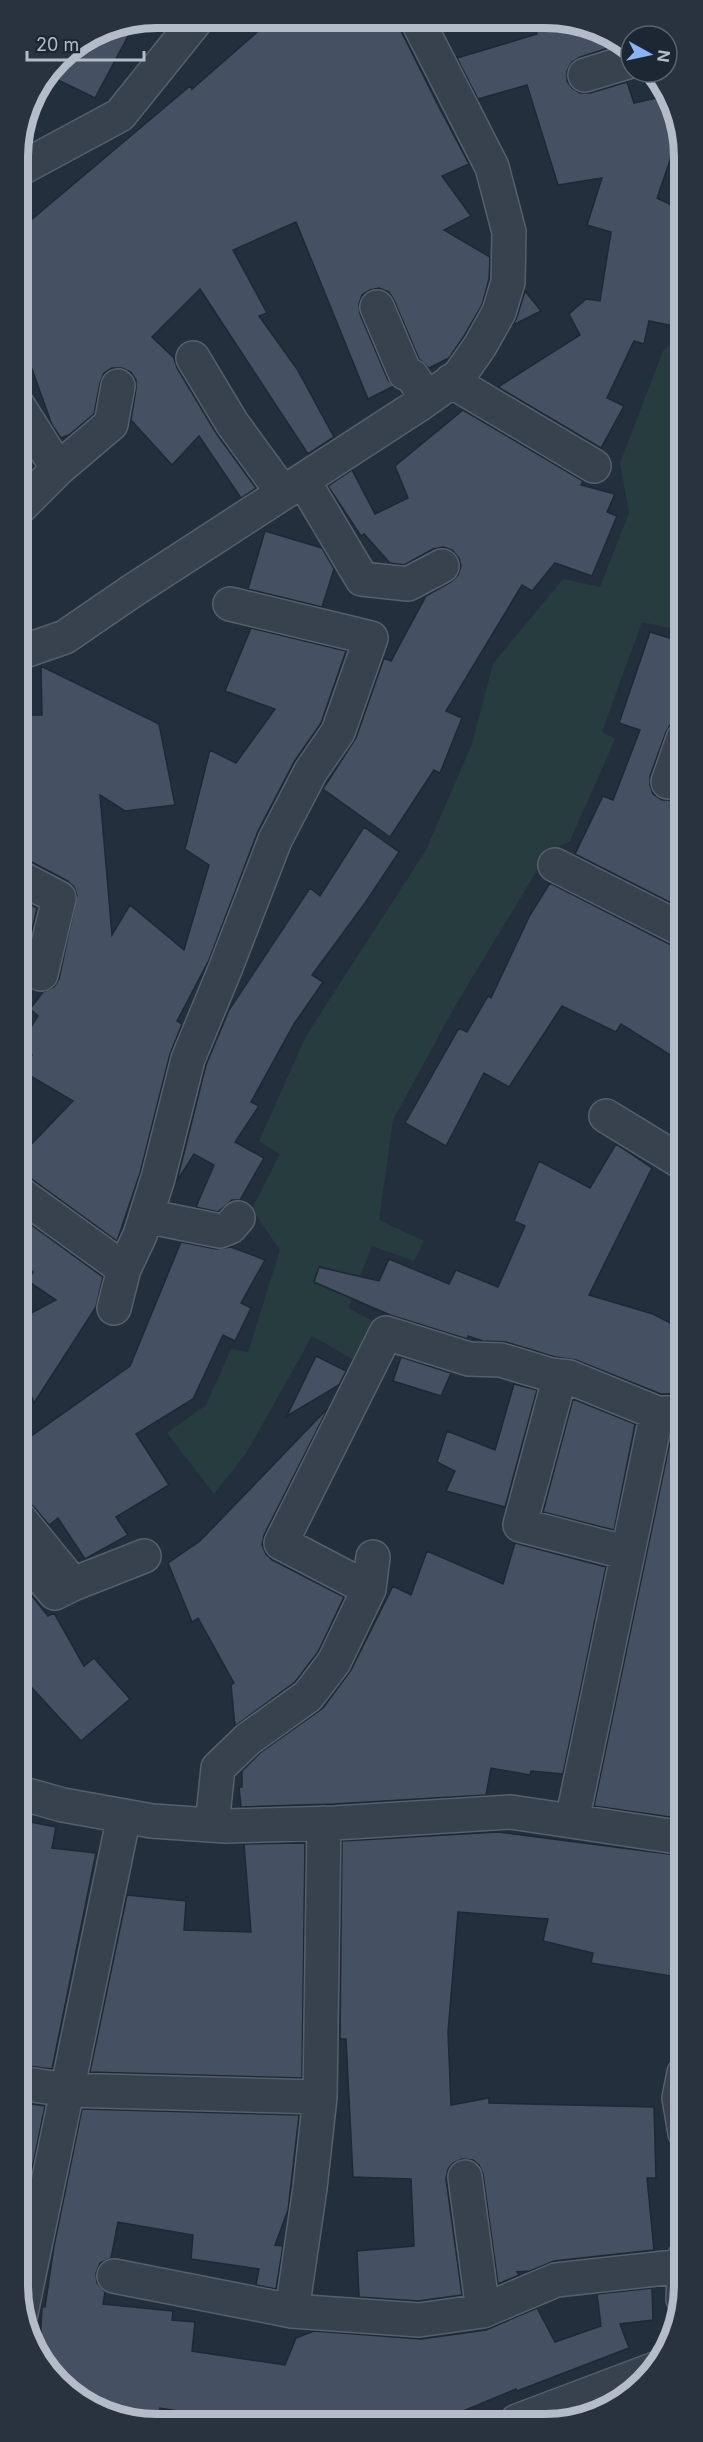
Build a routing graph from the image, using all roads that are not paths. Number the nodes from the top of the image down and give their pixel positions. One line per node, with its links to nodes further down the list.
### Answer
1 (190, 28): 5 (street)
2 (421, 28): 9 (street)
3 (619, 65): 4 (street)
4 (585, 75)
5 (29, 155)
6 (377, 307): 9 (street)
7 (193, 358): 13 (street)
8 (118, 386): 12 (street)
9 (439, 390): 11 (street); 13 (street)
10 (29, 423): 12 (street)
11 (594, 466)
12 (58, 469): 14 (street)
13 (293, 486): 15 (street); 17 (street)
14 (29, 498)
15 (442, 566)
16 (230, 604): 28 (street)
17 (29, 650)
18 (674, 765): 19 (street)
19 (668, 782)
20 (555, 866): 22 (street)
21 (29, 883): 23 (street)
22 (674, 926)
23 (41, 974)
24 (606, 1116): 25 (street)
25 (674, 1157)
26 (29, 1200): 29 (street)
27 (238, 1218): 28 (street)
28 (143, 1225): 29 (street)
29 (124, 1269): 30 (street)
30 (114, 1308)
31 (564, 1376): 32 (street); 34 (street); 39 (street)
32 (670, 1413): 34 (street)
33 (28, 1529): 38 (street)
34 (628, 1553): 42 (street)
35 (144, 1556): 38 (street)
36 (373, 1557): 39 (street)
37 (28, 1561): 38 (street)
38 (73, 1584)
39 (369, 1589): 44 (street)
40 (28, 1795): 41 (street)
41 (124, 1816): 44 (street); 47 (street)
42 (572, 1821): 43 (street); 45 (street)
43 (324, 1823): 44 (street); 48 (street)
44 (212, 1825)
45 (674, 1836)
46 (28, 2084): 47 (street)
47 (67, 2090): 48 (street); 52 (street)
48 (320, 2097): 53 (street)
49 (465, 2177): 54 (street)
50 (674, 2262): 54 (street)
51 (114, 2276): 53 (street)
52 (28, 2279)
53 (292, 2311): 54 (street)
54 (483, 2311)
55 (637, 2376): 56 (street)
56 (536, 2414)

